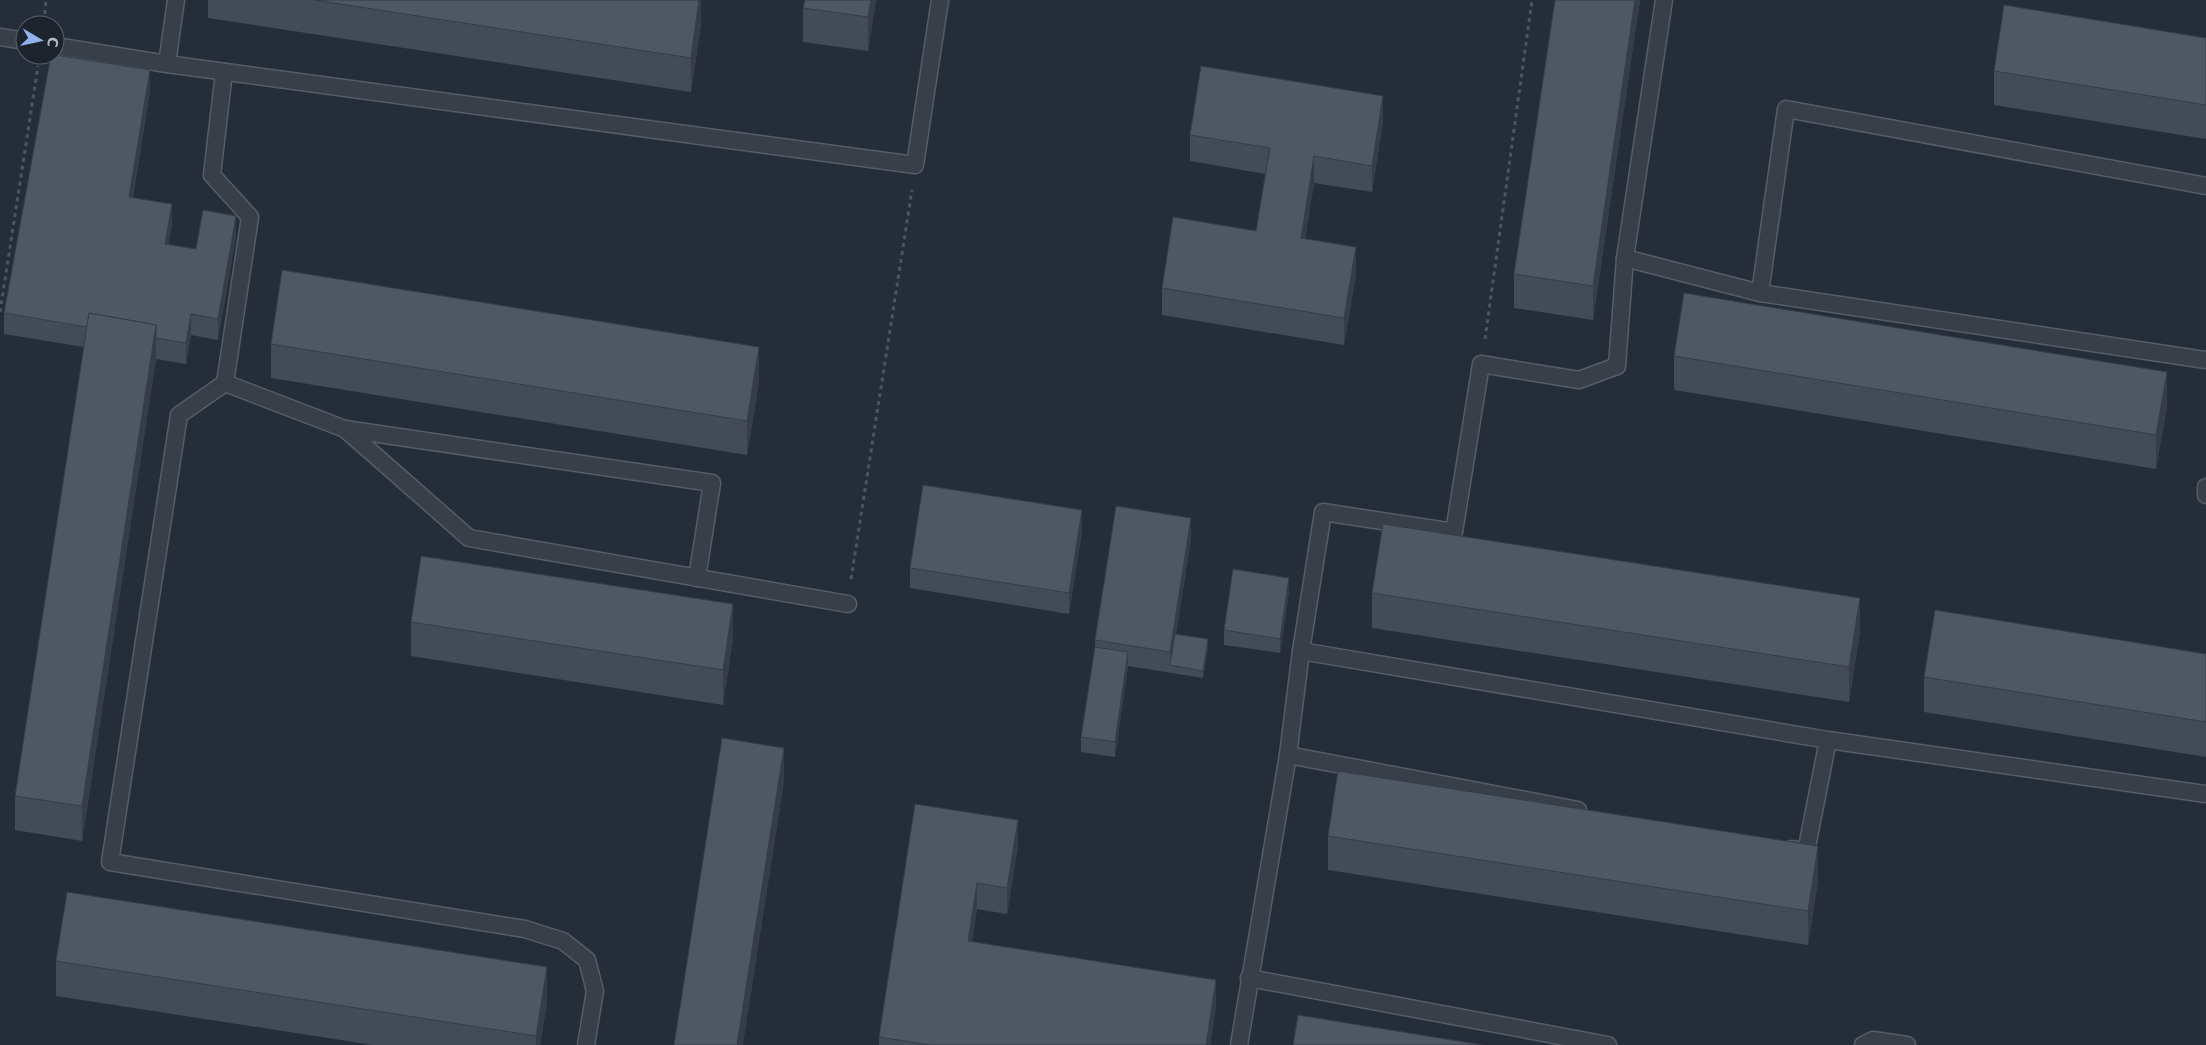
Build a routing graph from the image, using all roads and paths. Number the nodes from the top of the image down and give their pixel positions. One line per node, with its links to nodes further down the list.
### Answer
1 (46, 0): 6 (path)
2 (176, 0): 10 (lane)
3 (940, 0): 13 (lane)
4 (1532, 0): 19 (path)
5 (1664, 0): 15 (lane)
6 (44, 15)
7 (0, 37): 8 (lane)
8 (15, 39)
9 (65, 48): 10 (lane)
10 (167, 64): 12 (lane)
11 (38, 65): 17 (path)
12 (224, 72): 13 (lane); 20 (lane)
13 (916, 164): 25 (path)
14 (2206, 186): 16 (lane)
15 (1625, 258): 16 (lane); 19 (lane)
16 (1760, 293): 18 (lane)
17 (0, 312)
18 (2206, 360)
19 (1481, 364): 26 (lane)
20 (225, 383): 21 (lane); 33 (lane)
21 (344, 429): 24 (lane); 24 (lane)
22 (2206, 487): 23 (lane)
23 (2206, 495)
24 (697, 578): 25 (lane)
25 (848, 604)
26 (1301, 651): 27 (lane); 28 (lane)
27 (1828, 740): 29 (lane); 31 (lane)
28 (1288, 755): 30 (lane); 32 (lane)
29 (2206, 794)
30 (1591, 812)
31 (1776, 846)
32 (1249, 978): 34 (lane); 35 (lane)
33 (586, 1045)
34 (1239, 1045)
35 (1608, 1045)
36 (1863, 1045): 37 (lane)
37 (1907, 1045)

